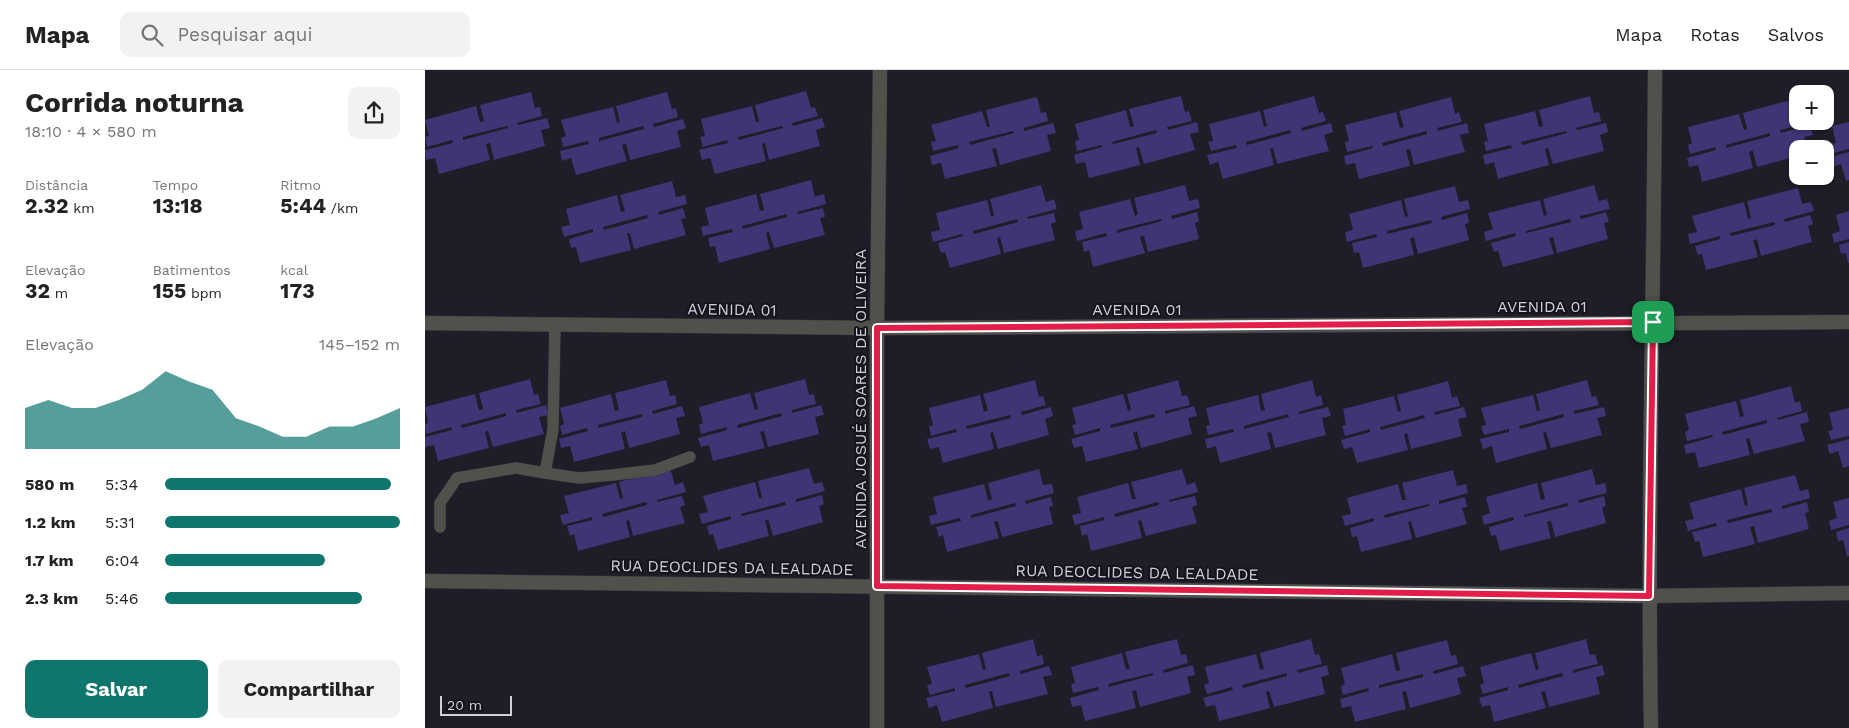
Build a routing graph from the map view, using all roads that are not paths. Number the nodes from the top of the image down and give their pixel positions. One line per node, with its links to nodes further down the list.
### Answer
1 (880, 70): 7 (street, AVENIDA JOSUÉ SOARES DE OLIVEIRA)
2 (1655, 70): 3 (street)
3 (1653, 322): 4 (street, AVENIDA 01); 7 (street, AVENIDA 01); 14 (street)
4 (1849, 322)
5 (425, 323): 6 (street, AVENIDA 01)
6 (555, 324): 7 (street, AVENIDA 01); 9 (lane)
7 (877, 328): 12 (street, AVENIDA JOSUÉ SOARES DE OLIVEIRA)
8 (690, 457): 9 (lane)
9 (545, 473): 10 (lane)
10 (440, 527)
11 (425, 581): 12 (street, RUA DEOCLIDES DA LEALDADE)
12 (877, 586): 14 (street, RUA DEOCLIDES DA LEALDADE); 15 (street, AVENIDA JOSUÉ SOARES DE OLIVEIRA)
13 (1849, 593): 14 (street, RUA DEOCLIDES DA LEALDADE)
14 (1649, 596): 16 (street)
15 (877, 728)
16 (1651, 728)

